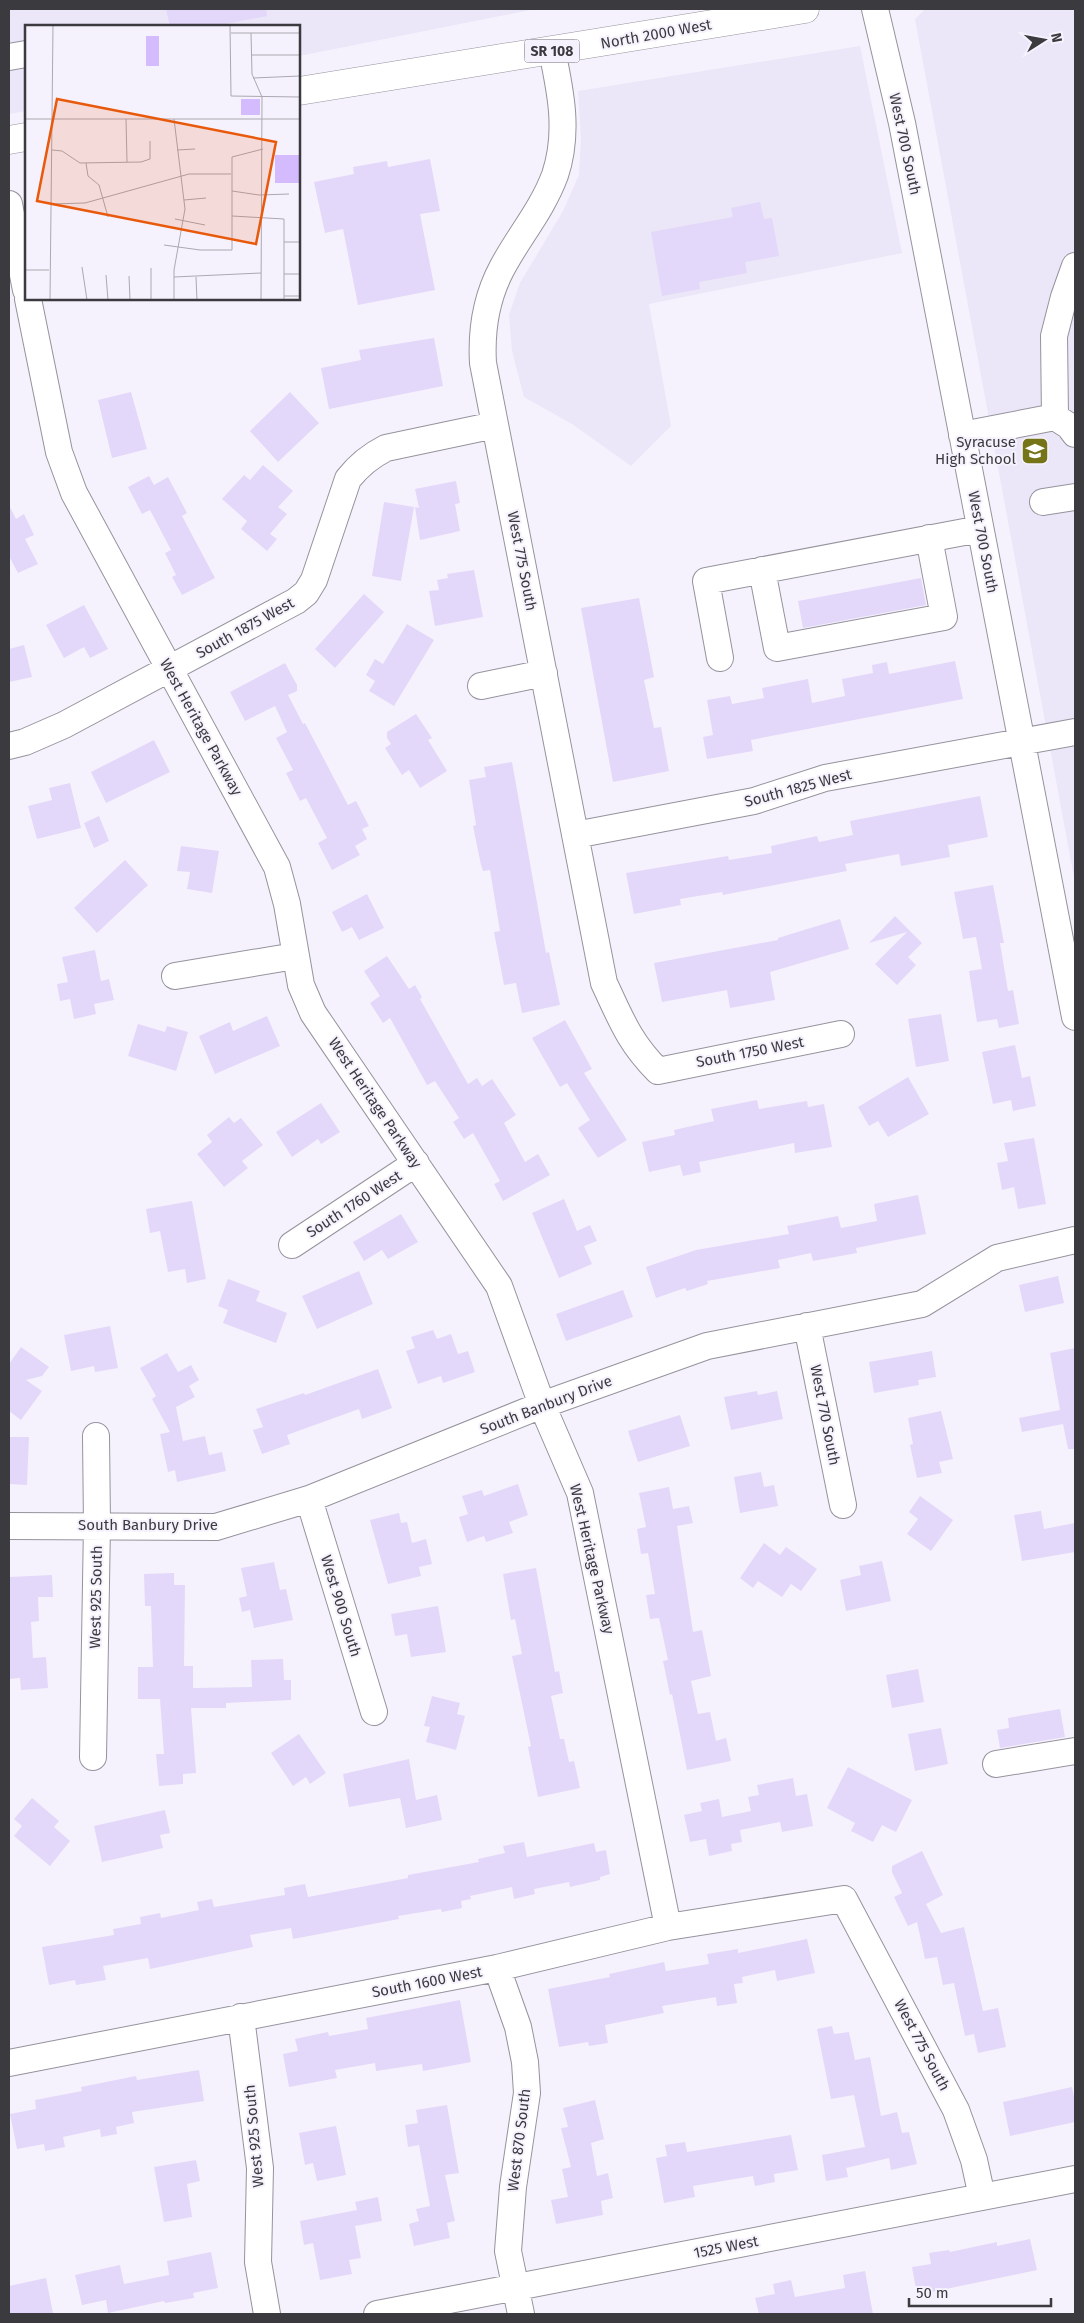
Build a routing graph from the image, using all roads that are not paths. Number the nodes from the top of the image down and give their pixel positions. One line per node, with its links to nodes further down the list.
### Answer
1 (805, 9): 3 (main road, North 2000 West / SR 108)
2 (875, 9): 16 (street, West 700 South)
3 (552, 51): 6 (main road, North 2000 West / SR 108); 14 (street, West 775 South)
4 (25, 54): 5 (street)
5 (9, 58)
6 (300, 91)
7 (25, 137): 8 (main road)
8 (9, 140)
9 (9, 204): 11 (street)
10 (1075, 266): 13 (street)
11 (25, 285)
12 (28, 300): 23 (street, West Heritage Parkway)
13 (1055, 417): 15 (street); 16 (street)
14 (495, 425): 23 (street, South 1875 West); 24 (street, West 775 South)
15 (1075, 434)
16 (962, 435): 19 (street, West 700 South)
17 (1075, 497): 18 (street)
18 (1044, 502)
19 (980, 529): 20 (street); 27 (street, West 700 South)
20 (930, 538): 21 (street); 21 (street)
21 (762, 570): 22 (street)
22 (720, 658)
23 (168, 670): 28 (street, South 1875 West); 30 (street, West Heritage Parkway)
24 (544, 674): 25 (street); 29 (street, West 775 South)
25 (481, 686)
26 (1075, 732): 27 (street, South 1825 West)
27 (1021, 742): 29 (street, South 1825 West); 32 (street, West 700 South)
28 (9, 746)
29 (575, 835): 34 (street, West 775 South)
30 (295, 956): 31 (street); 35 (street, West Heritage Parkway)
31 (175, 976)
32 (1075, 1017)
33 (841, 1034): 34 (street, South 1750 West)
34 (658, 1071)
35 (416, 1164): 37 (street, South 1760 West); 39 (street, West Heritage Parkway)
36 (1075, 1240): 38 (street, South Banbury Drive)
37 (292, 1245)
38 (808, 1326): 39 (street, South Banbury Drive); 42 (street, West 770 South)
39 (542, 1405): 41 (street, South Banbury Drive); 50 (street, West Heritage Parkway)
40 (96, 1436): 43 (street, West 925 South)
41 (309, 1499): 43 (street, South Banbury Drive); 45 (street, West 900 South)
42 (843, 1504)
43 (97, 1525): 44 (street, South Banbury Drive); 47 (street, West 925 South)
44 (9, 1526)
45 (374, 1712)
46 (1075, 1751): 48 (street)
47 (93, 1757)
48 (996, 1764)
49 (844, 1899): 50 (street, South 1600 West); 55 (street, West 775 South)
50 (668, 1927): 51 (street, South 1600 West)
51 (497, 1968): 52 (street, South 1600 West); 56 (street, West 870 South)
52 (241, 2017): 53 (street, South 1600 West); 57 (street, West 925 South)
53 (9, 2063)
54 (1075, 2179): 55 (street, 1525 West)
55 (982, 2197): 56 (street, 1525 West)
56 (515, 2288): 58 (street, 1525 West); 59 (street, West 870 South)
57 (266, 2314)
58 (377, 2314)
59 (520, 2314)

